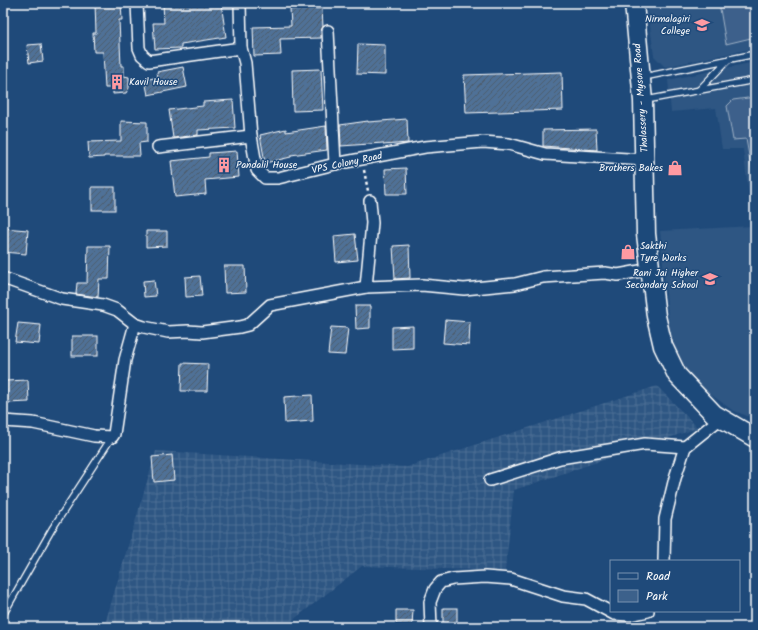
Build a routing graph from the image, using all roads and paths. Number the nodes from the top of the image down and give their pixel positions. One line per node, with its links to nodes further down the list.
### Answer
1 (137, 3): 5 (street)
2 (240, 3): 5 (street, VPS Colony Road)
3 (634, 3): 8 (main road, Thalassery - Mysore Road)
4 (328, 31): 16 (street)
5 (241, 48): 12 (street, VPS Colony Road)
6 (755, 54): 7 (lane)
7 (729, 59): 8 (lane); 10 (lane)
8 (642, 77): 11 (main road, Thalassery - Mysore Road)
9 (755, 80): 10 (lane)
10 (698, 91): 11 (lane)
11 (643, 101): 15 (main road, Thalassery - Mysore Road)
12 (251, 136): 13 (street); 16 (street, VPS Colony Road)
13 (158, 147)
14 (362, 159): 15 (street, VPS Colony Road); 16 (street, VPS Colony Road); 17 (path)
15 (645, 160): 18 (main road, Thalassery - Mysore Road)
16 (335, 164)
17 (370, 201): 20 (street)
18 (651, 269): 20 (street); 22 (main road, Thalassery - Mysore Road)
19 (3, 278): 21 (street)
20 (366, 287): 21 (street)
21 (136, 324): 24 (street)
22 (721, 418): 25 (main road, Thalassery - Mysore Road); 26 (street)
23 (3, 421): 24 (street)
24 (112, 437): 32 (lane)
25 (755, 438)
26 (685, 447): 27 (street); 28 (street)
27 (490, 480)
28 (664, 560)
29 (610, 612): 31 (street)
30 (610, 612): 33 (street)
31 (643, 612)
32 (3, 615)
33 (431, 627)

